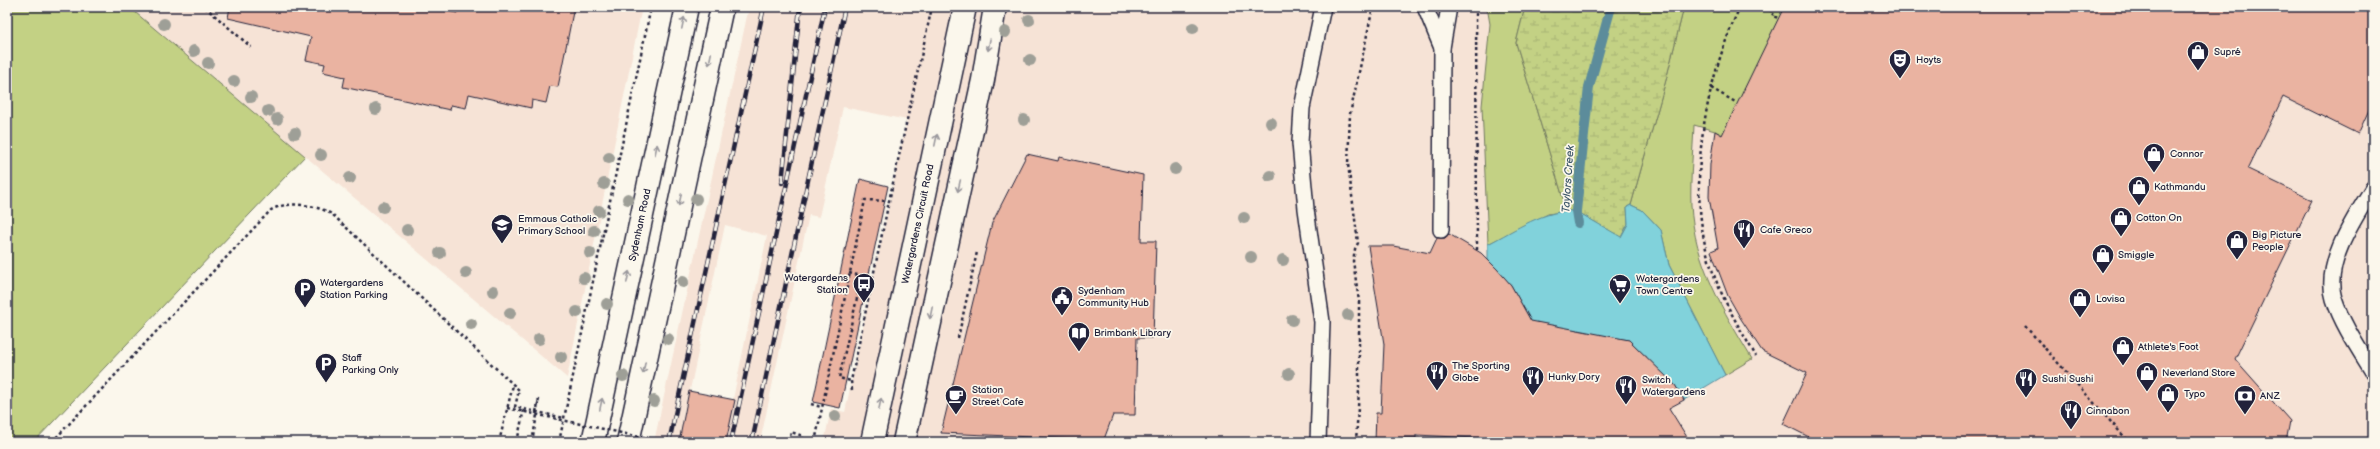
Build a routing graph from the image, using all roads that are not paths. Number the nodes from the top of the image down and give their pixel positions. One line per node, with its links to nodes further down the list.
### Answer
1 (687, 7): 12 (street, Sydenham Road, one-way to 1)
2 (722, 7): 11 (street, one-way to 11)
3 (965, 7): 16 (street, Watergardens Circuit Road, one-way to 3)
4 (995, 7): 17 (street, one-way to 17)
5 (1323, 7): 18 (lane)
6 (1425, 7): 8 (lane)
7 (1449, 7): 8 (lane)
8 (1442, 48): 10 (lane)
9 (2373, 188): 13 (lane)
10 (1441, 230)
11 (650, 338): 12 (street); 15 (street, one-way to 15)
12 (614, 342): 14 (street, Sydenham Road, one-way to 12)
13 (2373, 372)
14 (592, 442)
15 (628, 442)
16 (872, 442)
17 (904, 442)
18 (1318, 442)

